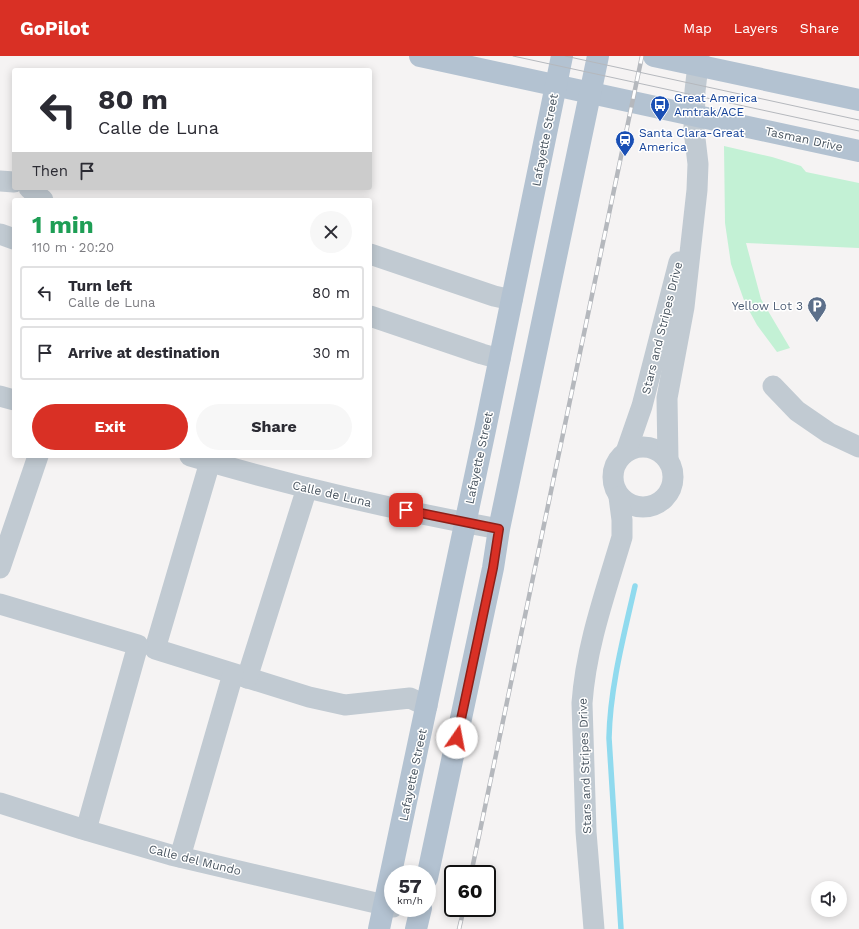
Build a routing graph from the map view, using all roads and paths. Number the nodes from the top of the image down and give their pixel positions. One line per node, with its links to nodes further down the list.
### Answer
1 (420, 56): 7 (main road, Tasman Drive)
2 (562, 56): 16 (main road, Lafayette Street)
3 (598, 56): 32 (main road)
4 (654, 56): 6 (main road)
5 (699, 56): 12 (street, Stars and Stripes Drive)
6 (859, 100)
7 (859, 151)
8 (0, 182): 9 (street)
9 (12, 182)
10 (30, 190): 11 (street)
11 (40, 198)
12 (694, 204): 23 (street, Stars and Stripes Drive); 26 (street, Stars and Stripes Drive)
13 (0, 234): 14 (street)
14 (12, 238)
15 (372, 255): 16 (street)
16 (512, 300): 18 (main road, Lafayette Street)
17 (372, 317): 18 (street)
18 (500, 359): 31 (main road, Lafayette Street)
19 (772, 386): 22 (street)
20 (0, 396): 21 (street)
21 (12, 399)
22 (859, 447)
23 (626, 452): 26 (street); 29 (street, Stars and Stripes Drive)
24 (37, 458): 34 (street)
25 (197, 458): 27 (street, Calle de Luna)
26 (668, 460): 30 (street, Stars and Stripes Drive)
27 (210, 462): 28 (street, Calle de Luna); 36 (street)
28 (307, 488): 31 (street, Calle de Luna); 37 (street)
29 (619, 497): 30 (street); 33 (street, Stars and Stripes Drive)
30 (647, 508): 33 (street, Stars and Stripes Drive)
31 (465, 523): 32 (street, Calle de Luna); 38 (main road, Lafayette Street)
32 (499, 529): 43 (main road)
33 (622, 537): 47 (street, Stars and Stripes Drive)
34 (0, 568)
35 (0, 604): 36 (street)
36 (147, 647): 37 (street); 40 (street)
37 (240, 676): 38 (street); 41 (street)
38 (427, 706): 42 (main road, Lafayette Street)
39 (0, 803): 40 (street, Calle del Mundo)
40 (86, 830): 41 (street, Calle del Mundo)
41 (180, 857): 44 (street, Calle del Mundo)
42 (399, 865)
43 (430, 865)
44 (384, 905)
45 (386, 917): 46 (main road, Lafayette Street)
46 (380, 929)
47 (594, 929)

